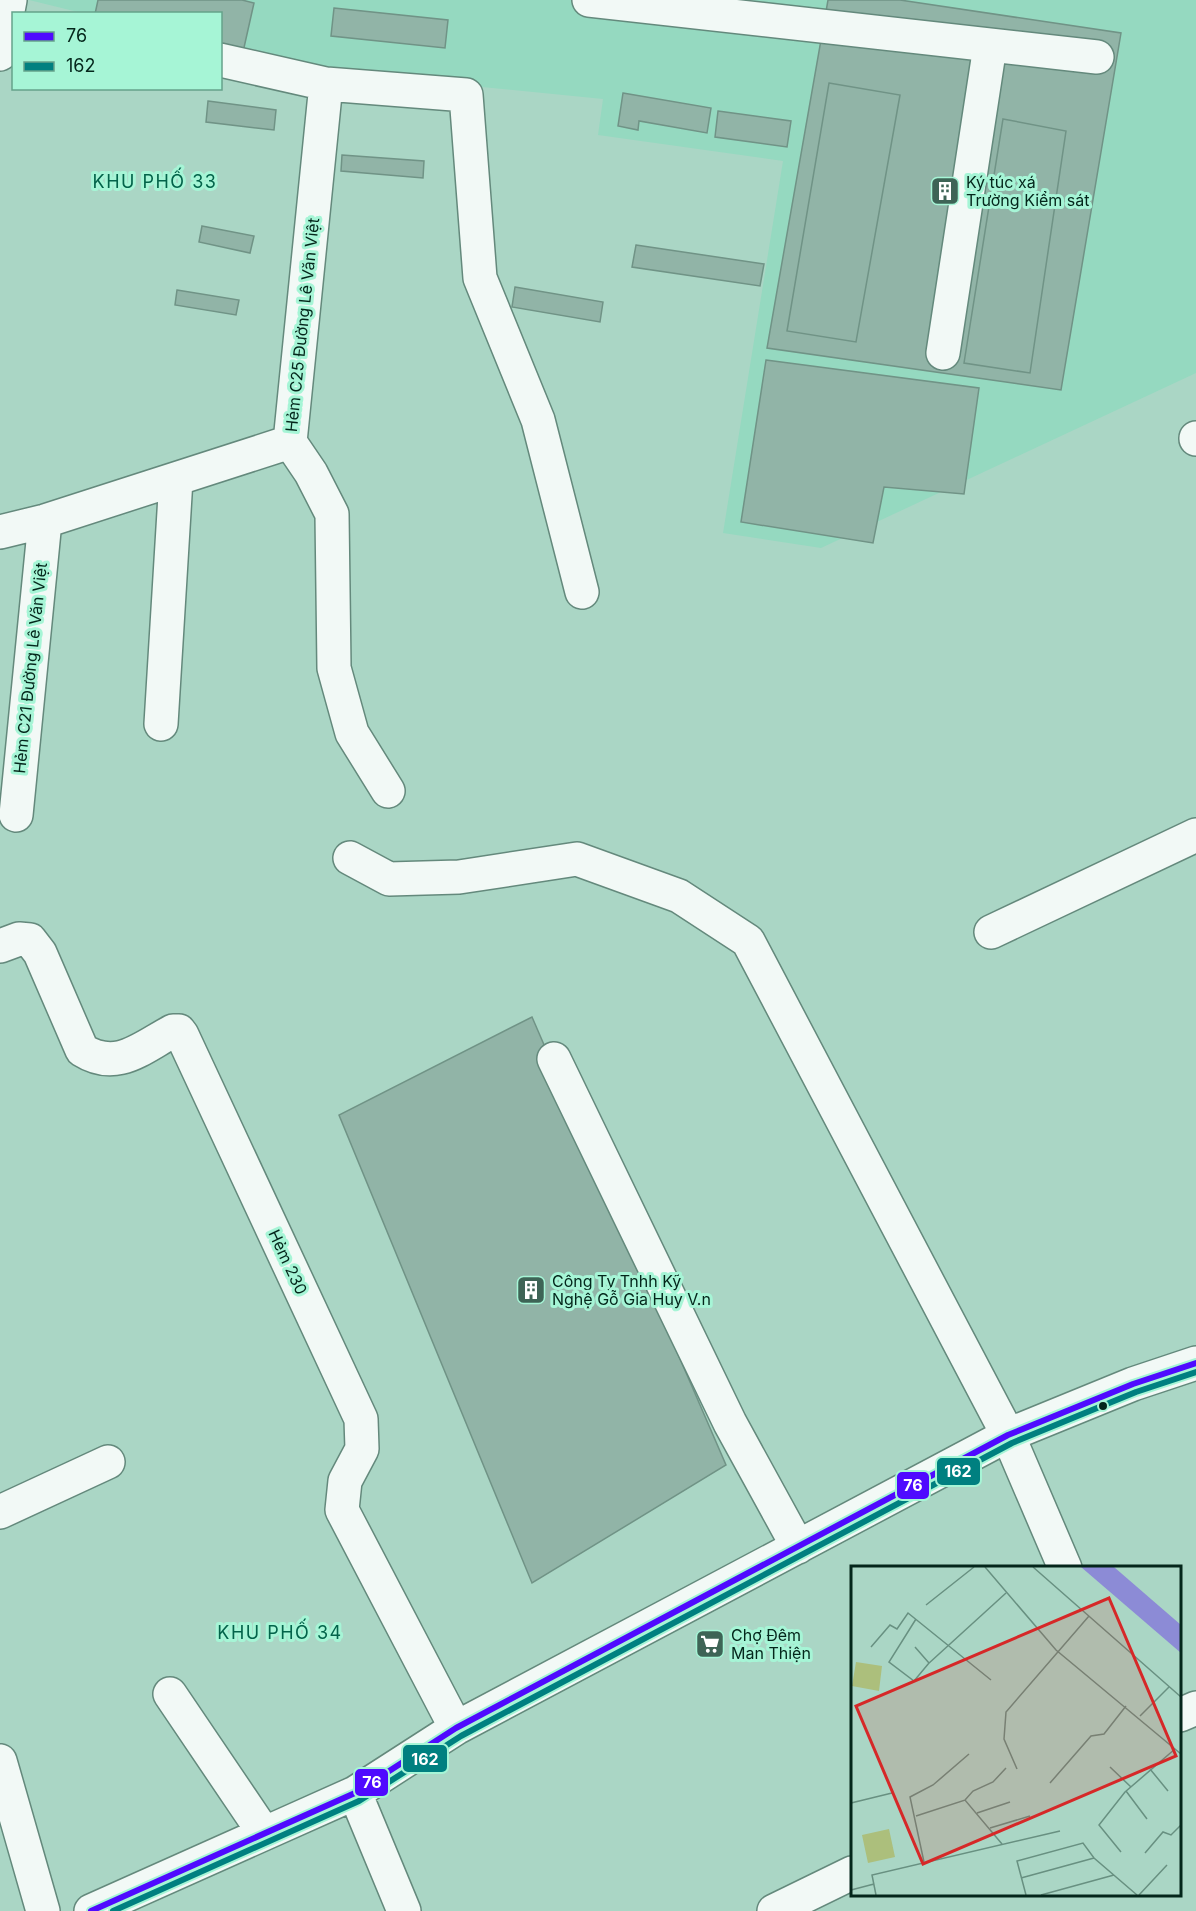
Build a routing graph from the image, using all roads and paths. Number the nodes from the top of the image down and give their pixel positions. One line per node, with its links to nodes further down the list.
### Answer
1 (589, 0): 3 (street)
2 (12, 8): 4 (street)
3 (990, 46): 5 (street); 8 (street)
4 (0, 54)
5 (1097, 57)
6 (222, 60): 7 (street)
7 (326, 84): 9 (street, Hẻm C25 Đường Lê Văn Việt); 13 (street)
8 (943, 353)
9 (290, 442): 10 (street, Hẻm C25 Đường Lê Văn Việt); 15 (street)
10 (176, 479): 11 (street, Hẻm C25 Đường Lê Văn Việt); 14 (street)
11 (45, 521): 12 (street, Hẻm C25 Đường Lê Văn Việt); 16 (street, Hẻm C21 Đường Lê Văn Việt)
12 (0, 532)
13 (582, 592)
14 (161, 724)
15 (388, 791)
16 (16, 816)
17 (1196, 835): 19 (street)
18 (350, 858): 23 (street)
19 (990, 932)
20 (0, 946): 31 (street, Hẻm 230)
21 (554, 1059): 26 (street)
22 (1196, 1363): 23 (street)
23 (1008, 1435): 26 (street); 27 (street)
24 (108, 1462): 25 (street)
25 (0, 1512)
26 (798, 1547): 31 (street)
27 (1064, 1566)
28 (170, 1694): 34 (street)
29 (1196, 1707): 30 (street)
30 (1181, 1714)
31 (456, 1728): 33 (street)
32 (0, 1761): 36 (street)
33 (355, 1793): 34 (street); 38 (street)
34 (264, 1833): 37 (street)
35 (851, 1873): 39 (street)
36 (43, 1911)
37 (91, 1911)
38 (404, 1911)
39 (774, 1911)

